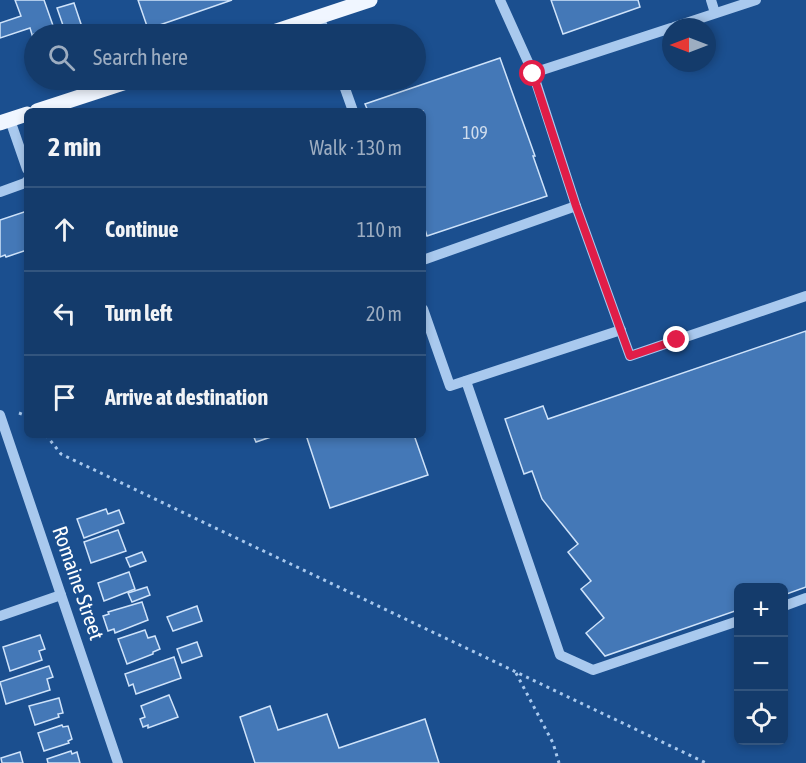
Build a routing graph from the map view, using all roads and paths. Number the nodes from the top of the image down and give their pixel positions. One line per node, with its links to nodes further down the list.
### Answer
1 (370, 0): 6 (main road)
2 (500, 0): 11 (street)
3 (711, 0): 5 (street)
4 (756, 0): 5 (street)
5 (715, 13): 7 (street)
6 (319, 17): 8 (main road); 9 (street)
7 (700, 18)
8 (298, 24)
9 (322, 24)
10 (662, 30): 11 (street)
11 (533, 74): 21 (street)
12 (101, 90): 14 (main road)
13 (346, 90): 15 (street)
14 (46, 108)
15 (352, 108)
16 (24, 115): 17 (main road)
17 (5, 122): 18 (street)
18 (24, 163)
19 (24, 183): 20 (street)
20 (0, 192)
21 (576, 206): 22 (street); 25 (street)
22 (426, 259)
23 (806, 296): 25 (street)
24 (426, 318): 26 (street)
25 (621, 330): 26 (street)
26 (466, 381): 35 (street)
27 (19, 413): 29 (path)
28 (0, 415): 31 (street, Romaine Street)
29 (24, 415)
30 (48, 438): 36 (path)
31 (62, 595): 34 (street); 37 (street, Romaine Street)
32 (806, 598): 33 (street)
33 (788, 604)
34 (0, 616)
35 (734, 622)
36 (515, 671): 38 (path); 39 (path)
37 (118, 763)
38 (559, 763)
39 (706, 763)

